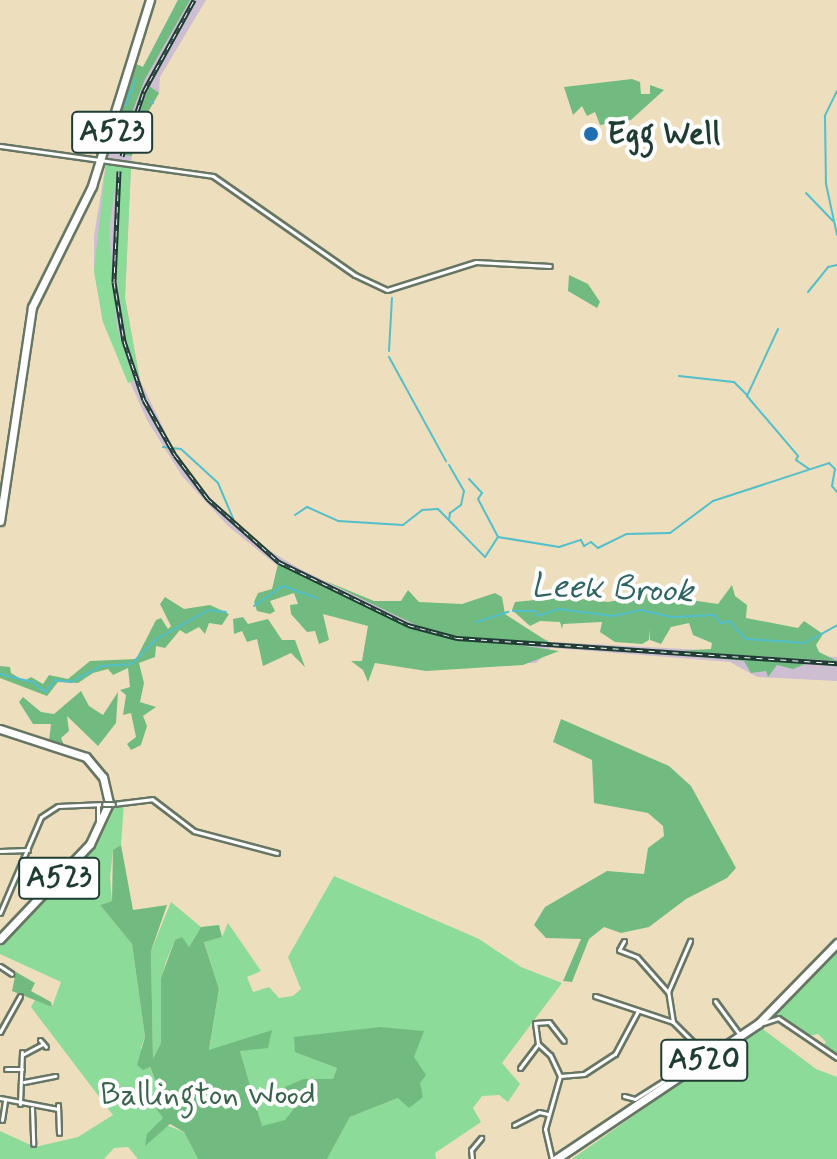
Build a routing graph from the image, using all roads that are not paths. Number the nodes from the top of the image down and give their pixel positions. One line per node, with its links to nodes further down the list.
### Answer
1 (150, 0): 3 (highway, A523)
2 (0, 146): 3 (street)
3 (101, 161): 4 (street); 5 (highway, A523)
4 (550, 266)
5 (0, 521)
6 (0, 729): 8 (highway, A523)
7 (98, 804): 8 (street); 9 (street); 11 (street, bridge)
8 (98, 830): 13 (highway, A523)
9 (28, 850): 10 (street); 12 (street)
10 (0, 851)
11 (277, 853)
12 (0, 913)
13 (0, 939)
14 (624, 941): 19 (street)
15 (690, 941): 19 (street)
16 (837, 943): 25 (highway, A520)
17 (0, 966): 18 (street)
18 (12, 974)
19 (668, 992): 24 (street)
20 (20, 996): 26 (street)
21 (595, 996): 23 (street)
22 (715, 1001): 27 (street)
23 (639, 1010): 24 (street); 37 (street)
24 (673, 1022): 31 (street)
25 (759, 1023): 27 (highway, A520); 32 (street)
26 (0, 1032)
27 (740, 1035): 31 (highway, A520)
28 (564, 1041): 30 (street)
29 (43, 1044): 35 (street)
30 (538, 1044): 34 (street); 37 (street)
31 (708, 1057): 38 (highway, A520)
32 (837, 1058)
33 (8, 1068): 35 (street)
34 (520, 1068)
35 (24, 1069): 39 (street)
36 (52, 1076): 39 (street)
37 (560, 1076): 44 (street)
38 (679, 1076): 40 (street); 51 (highway, A520)
39 (24, 1082): 42 (street)
40 (624, 1096)
41 (3, 1099): 42 (street); 45 (street)
42 (20, 1104): 43 (street)
43 (32, 1108): 47 (street); 49 (street)
44 (548, 1114): 46 (street); 51 (street)
45 (4, 1118)
46 (514, 1125)
47 (60, 1131)
48 (481, 1138): 50 (street)
49 (33, 1144)
50 (472, 1159)
51 (554, 1159)

